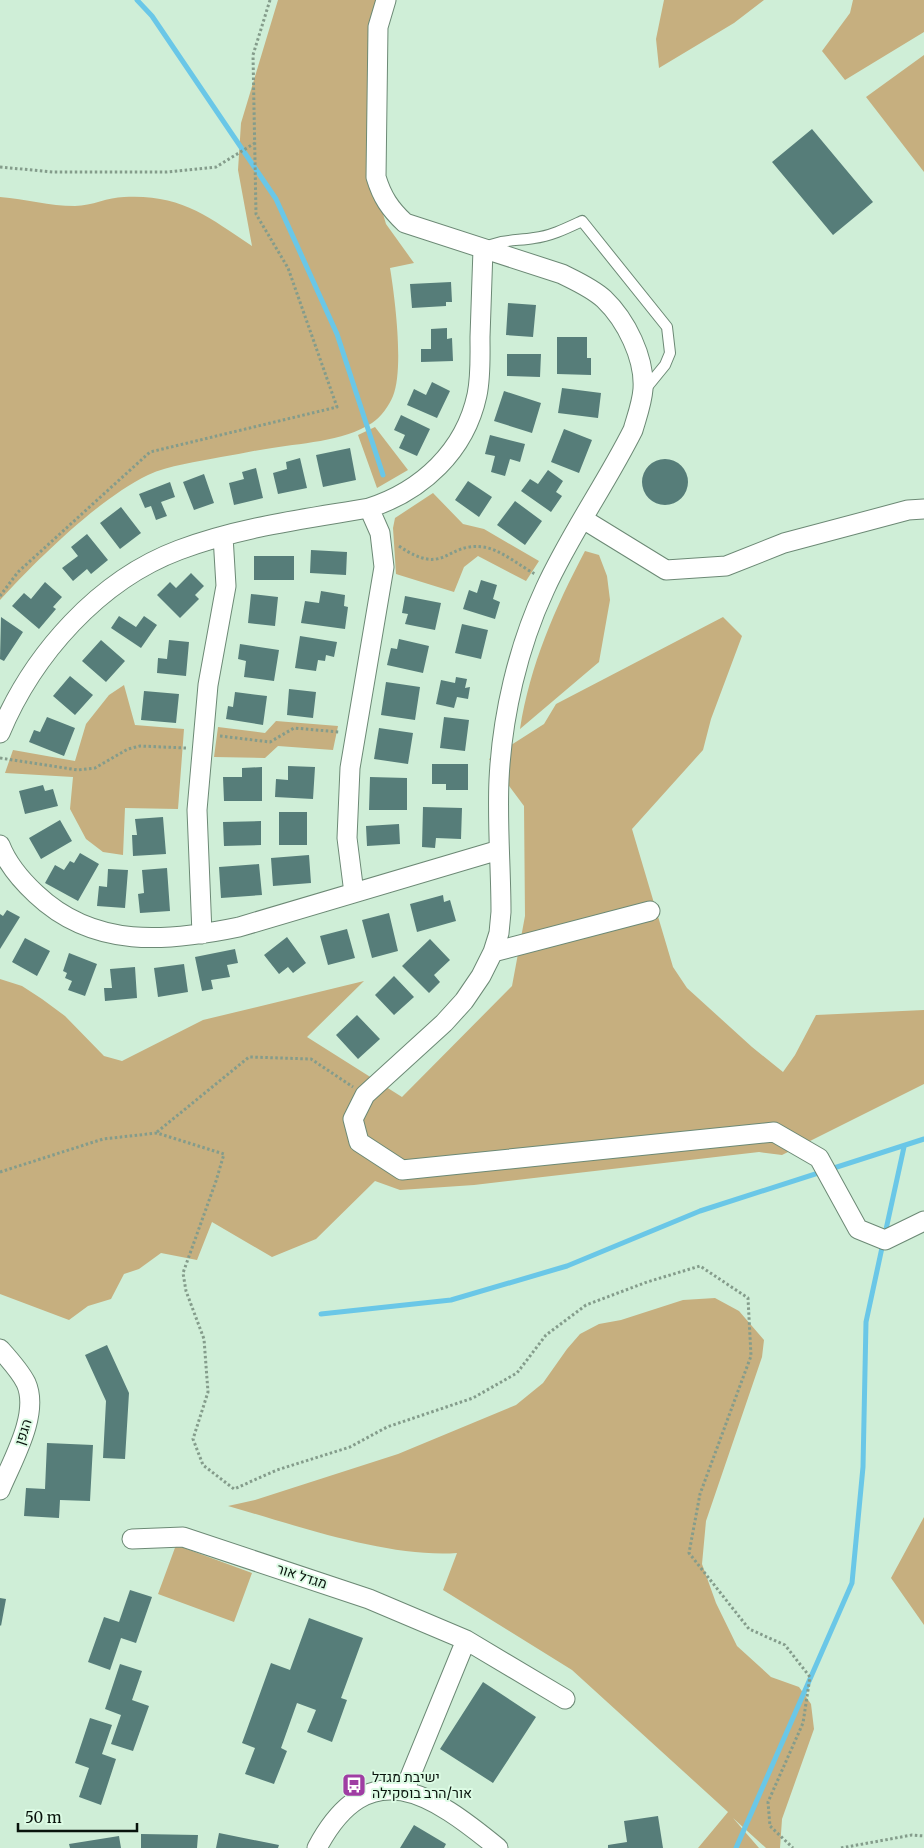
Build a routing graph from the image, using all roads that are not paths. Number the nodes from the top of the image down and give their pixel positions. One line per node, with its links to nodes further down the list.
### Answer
1 (386, 0): 2 (street)
2 (483, 249): 3 (street); 3 (lane); 4 (street)
3 (642, 393): 6 (street)
4 (369, 508): 7 (street); 11 (street)
5 (924, 509): 6 (street)
6 (583, 519): 10 (street)
7 (223, 536): 8 (street); 13 (street)
8 (0, 732)
9 (0, 845): 13 (street)
10 (499, 850): 11 (street); 14 (street)
11 (354, 893): 13 (street)
12 (650, 911): 14 (street)
13 (202, 934)
14 (493, 952): 15 (street)
15 (924, 1220)
16 (0, 1349): 17 (street, הגפן)
17 (0, 1490)
18 (132, 1539): 19 (street, מגדל אור)
19 (466, 1640): 20 (street, מגדל אור); 21 (street)
20 (565, 1698)
21 (405, 1789): 22 (street); 23 (street)
22 (317, 1848)
23 (498, 1848)

